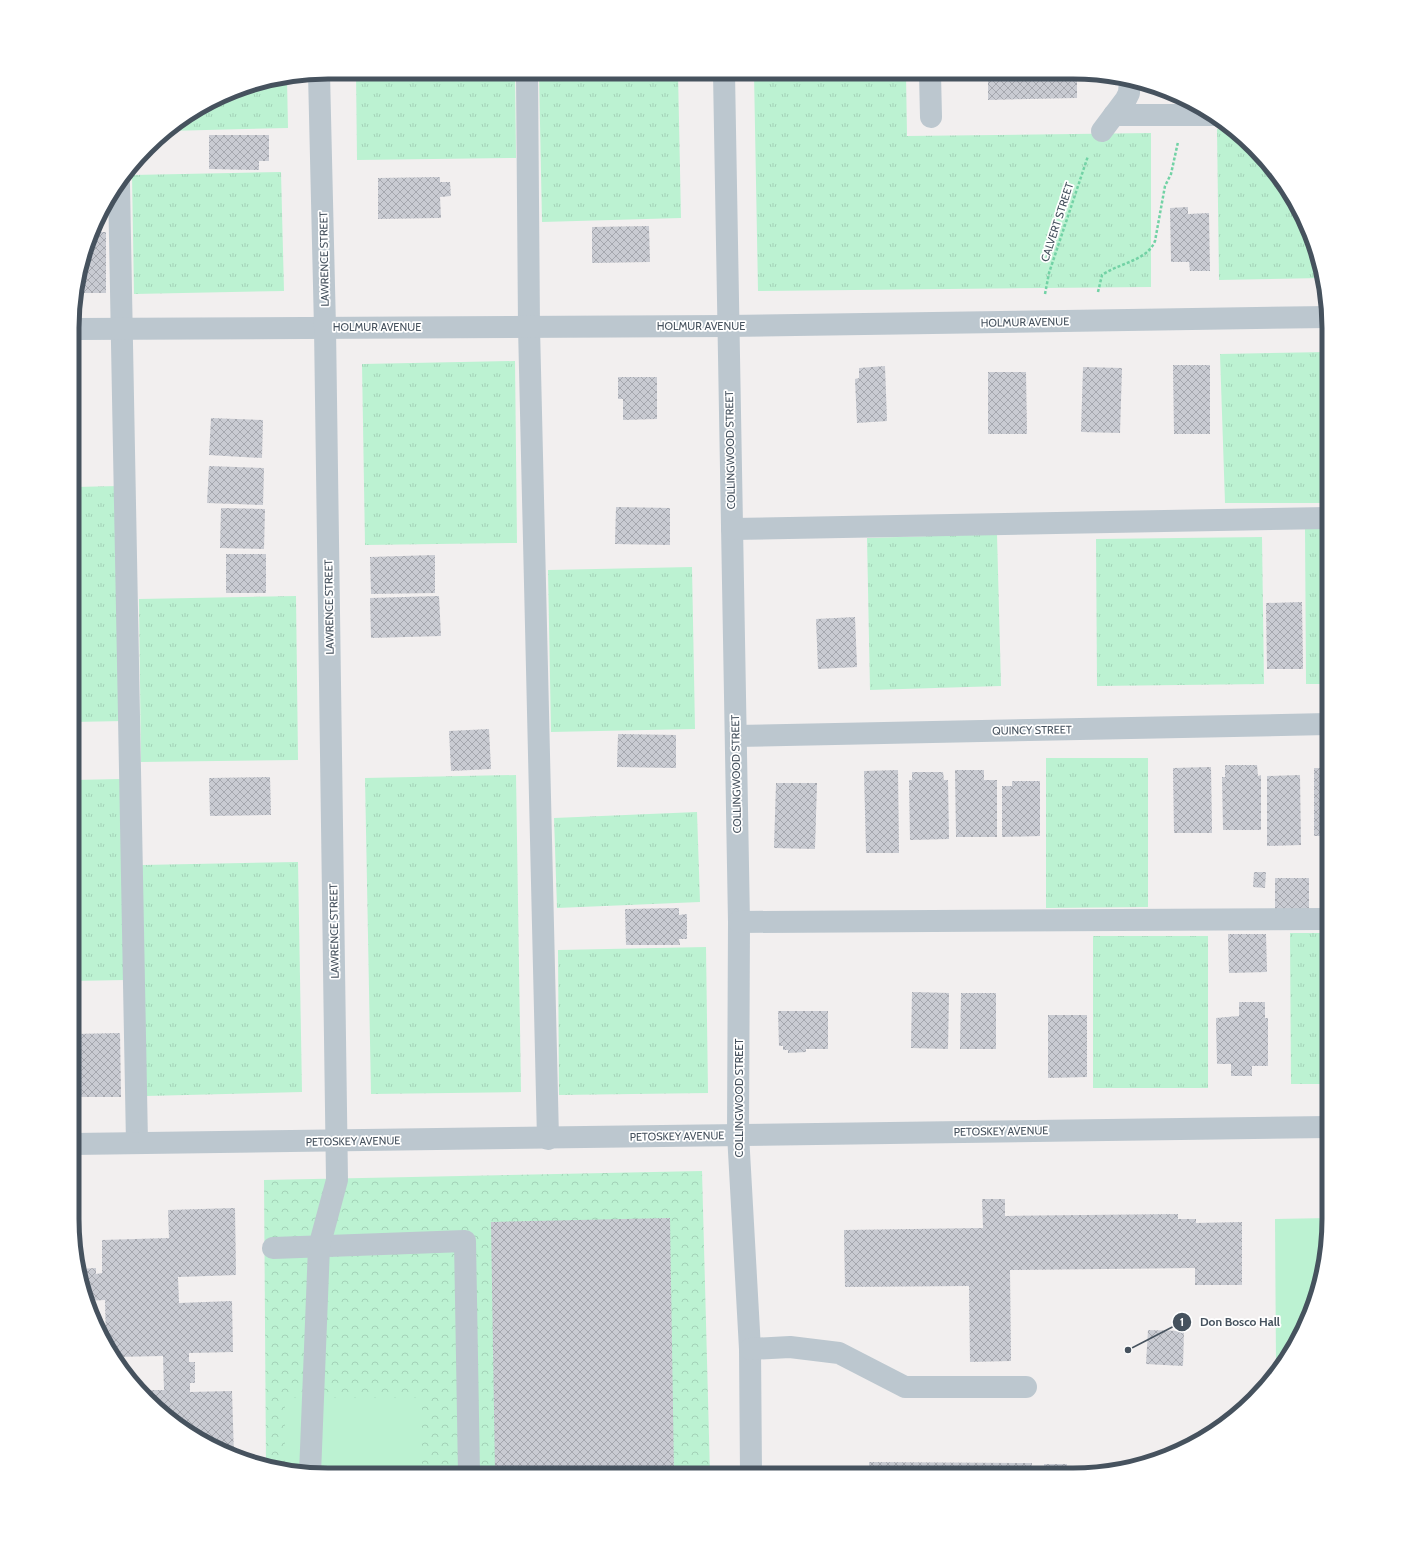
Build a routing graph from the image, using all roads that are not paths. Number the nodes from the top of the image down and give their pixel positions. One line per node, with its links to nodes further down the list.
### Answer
1 (526, 79): 11 (street)
2 (724, 79): 10 (street, COLLINGWOOD STREET)
3 (930, 79): 7 (street)
4 (319, 80): 12 (street, LAWRENCE STREET)
5 (1130, 85): 6 (street)
6 (1202, 114)
7 (931, 117)
8 (119, 192): 14 (street)
9 (1321, 317): 10 (street, HOLMUR AVENUE)
10 (728, 326): 11 (street, HOLMUR AVENUE); 16 (street, COLLINGWOOD STREET)
11 (529, 327): 12 (street, HOLMUR AVENUE); 23 (street)
12 (325, 328): 14 (street, HOLMUR AVENUE); 24 (street, LAWRENCE STREET)
13 (79, 329): 14 (street, HOLMUR AVENUE)
14 (123, 329): 25 (street)
15 (1322, 518): 16 (street)
16 (732, 529): 18 (street, COLLINGWOOD STREET)
17 (1322, 724): 18 (street, QUINCY STREET)
18 (736, 736): 20 (street, COLLINGWOOD STREET)
19 (1322, 919): 20 (street)
20 (739, 922): 22 (street, COLLINGWOOD STREET)
21 (1322, 1127): 22 (street, PETOSKEY AVENUE)
22 (738, 1134): 23 (street, PETOSKEY AVENUE); 29 (street, COLLINGWOOD STREET)
23 (548, 1139): 24 (street, PETOSKEY AVENUE)
24 (337, 1141): 25 (street, PETOSKEY AVENUE); 27 (street, LAWRENCE STREET)
25 (137, 1143): 26 (street, PETOSKEY AVENUE)
26 (79, 1144)
27 (319, 1247): 28 (street); 31 (street, LAWRENCE STREET); 32 (street)
28 (273, 1248)
29 (750, 1349): 30 (street); 33 (street, COLLINGWOOD STREET)
30 (1026, 1387)
31 (310, 1467)
32 (469, 1468)
33 (751, 1468)

